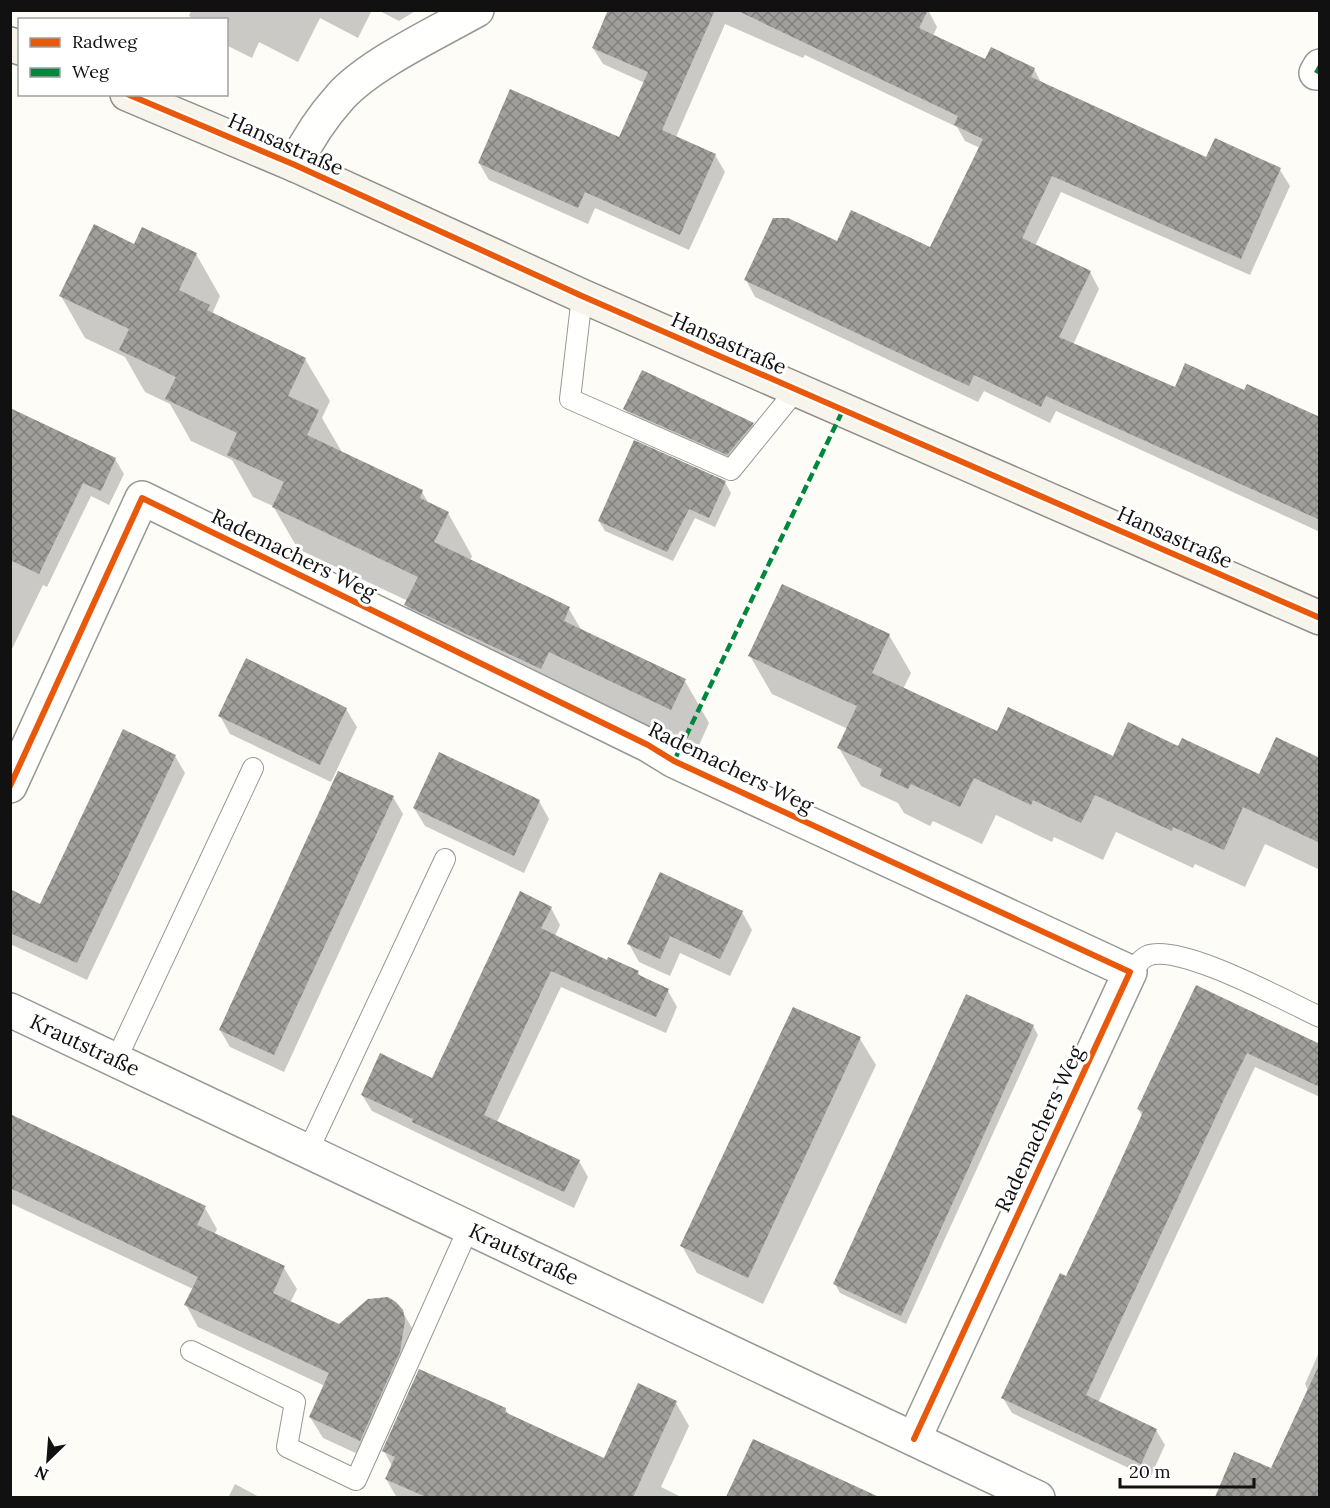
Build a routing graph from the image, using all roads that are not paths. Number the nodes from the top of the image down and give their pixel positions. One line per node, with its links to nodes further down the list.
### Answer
1 (477, 10): 3 (street)
2 (132, 96): 3 (main road, Hansastraße)
3 (295, 165): 4 (main road, Hansastraße)
4 (582, 296): 5 (main road, Hansastraße); 5 (lane)
5 (796, 390): 6 (main road, Hansastraße)
6 (1320, 618)
7 (253, 768): 13 (lane)
8 (10, 786): 10 (street, Rademachers Weg)
9 (445, 859): 14 (lane)
10 (1130, 972): 12 (lane); 17 (street, Rademachers Weg)
11 (10, 1010): 13 (street, Krautstraße)
12 (1320, 1017)
13 (116, 1060): 14 (street, Krautstraße)
14 (308, 1150): 15 (street, Krautstraße)
15 (469, 1227): 16 (lane); 17 (street, Krautstraße)
16 (190, 1351)
17 (915, 1438): 18 (street, Krautstraße)
18 (1038, 1497)

